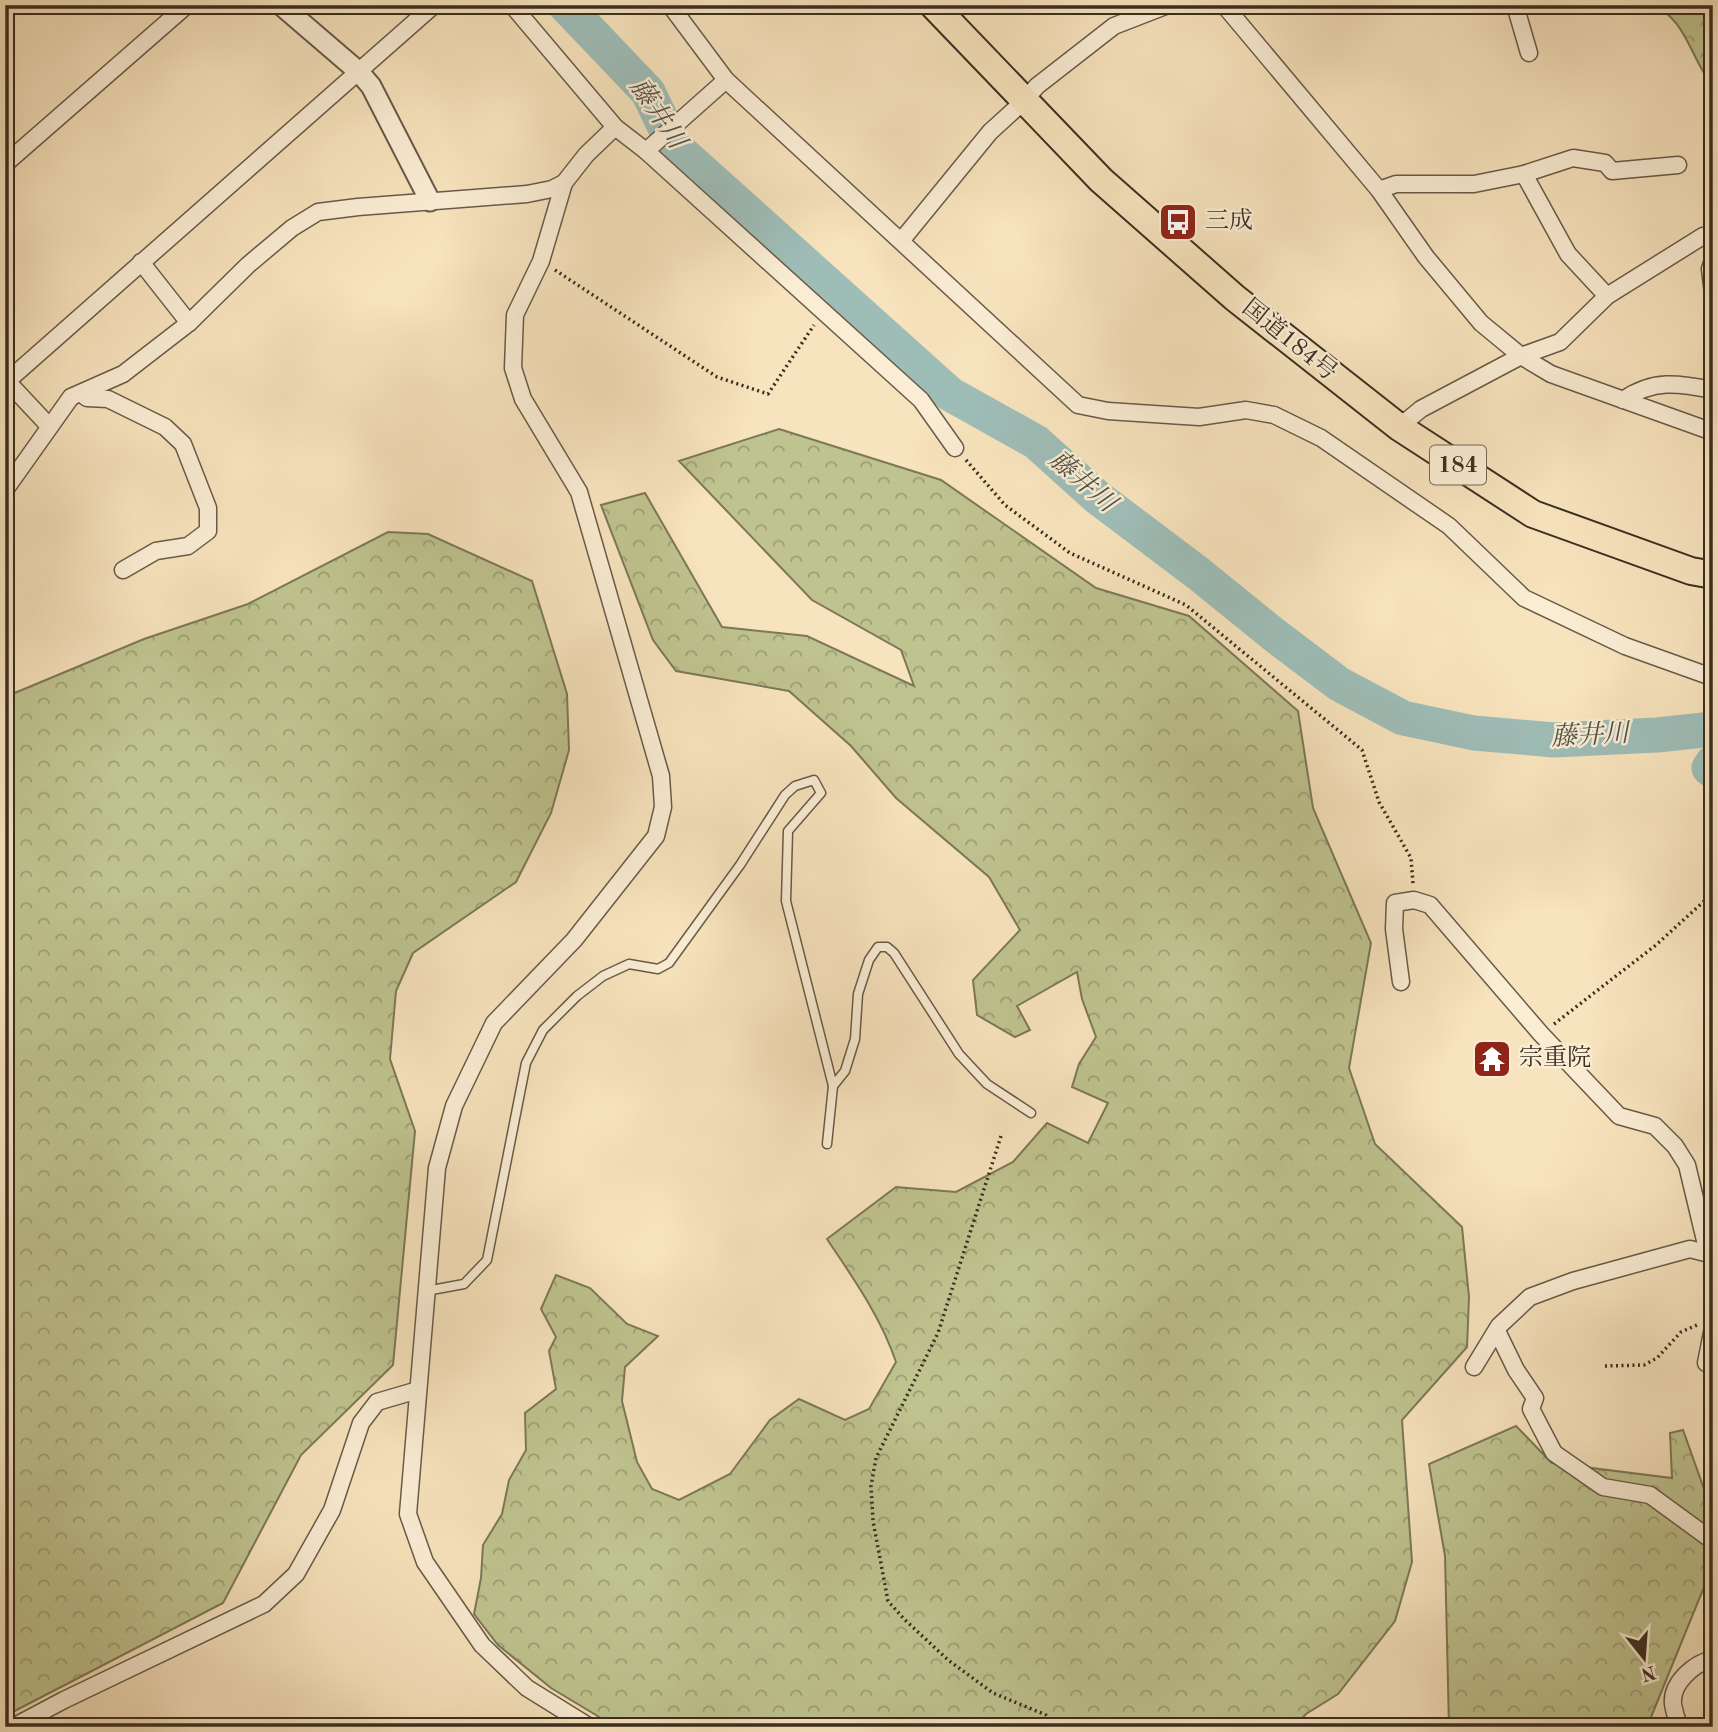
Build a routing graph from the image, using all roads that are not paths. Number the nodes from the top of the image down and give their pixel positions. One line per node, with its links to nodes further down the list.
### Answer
1 (187, 5): 16 (street)
2 (281, 5): 11 (street)
3 (434, 5): 11 (street)
4 (512, 5): 14 (street)
5 (670, 5): 12 (street)
6 (933, 5): 13 (highway, 国道184号 / 184)
7 (1168, 5): 13 (street)
8 (1224, 5): 20 (street)
9 (1515, 5): 10 (street)
10 (1528, 52)
11 (359, 72): 21 (street); 25 (street)
12 (726, 80): 15 (street); 23 (street)
13 (1024, 102): 23 (street); 35 (highway, 国道184号 / 184)
14 (615, 127): 15 (street); 19 (street)
15 (650, 148): 37 (street)
16 (5, 164)
17 (1678, 165): 18 (street)
18 (1524, 174): 20 (street); 27 (street)
19 (564, 183): 21 (street); 47 (street)
20 (1379, 190): 29 (street)
21 (430, 201): 28 (street)
22 (1713, 239): 27 (street)
23 (901, 242): 41 (street)
24 (1713, 260): 26 (street)
25 (141, 262): 28 (street); 30 (street)
26 (1713, 293)
27 (1607, 296): 29 (street)
28 (189, 323): 32 (street)
29 (1521, 356): 33 (street); 35 (street)
30 (6, 381): 34 (street)
31 (1713, 390): 33 (street)
32 (81, 393): 34 (street); 39 (street)
33 (1623, 400): 36 (street)
34 (48, 426): 38 (street)
35 (1399, 427): 40 (highway, 国道184号 / 184)
36 (1713, 432)
37 (955, 448)
38 (5, 490)
39 (123, 570)
40 (1713, 575)
41 (1713, 675)
42 (1401, 982): 46 (street)
43 (833, 1086): 44 (lane); 45 (lane); 47 (lane)
44 (1031, 1113)
45 (827, 1144)
46 (1710, 1254): 49 (street)
47 (426, 1291): 52 (street)
48 (1708, 1325): 50 (street)
49 (1497, 1331): 51 (street); 53 (street)
50 (1706, 1363)
51 (1474, 1367)
52 (418, 1390): 55 (street); 56 (street)
53 (1713, 1541)
54 (1713, 1659): 57 (street)
55 (13, 1727)
56 (590, 1727)
57 (1679, 1727)

